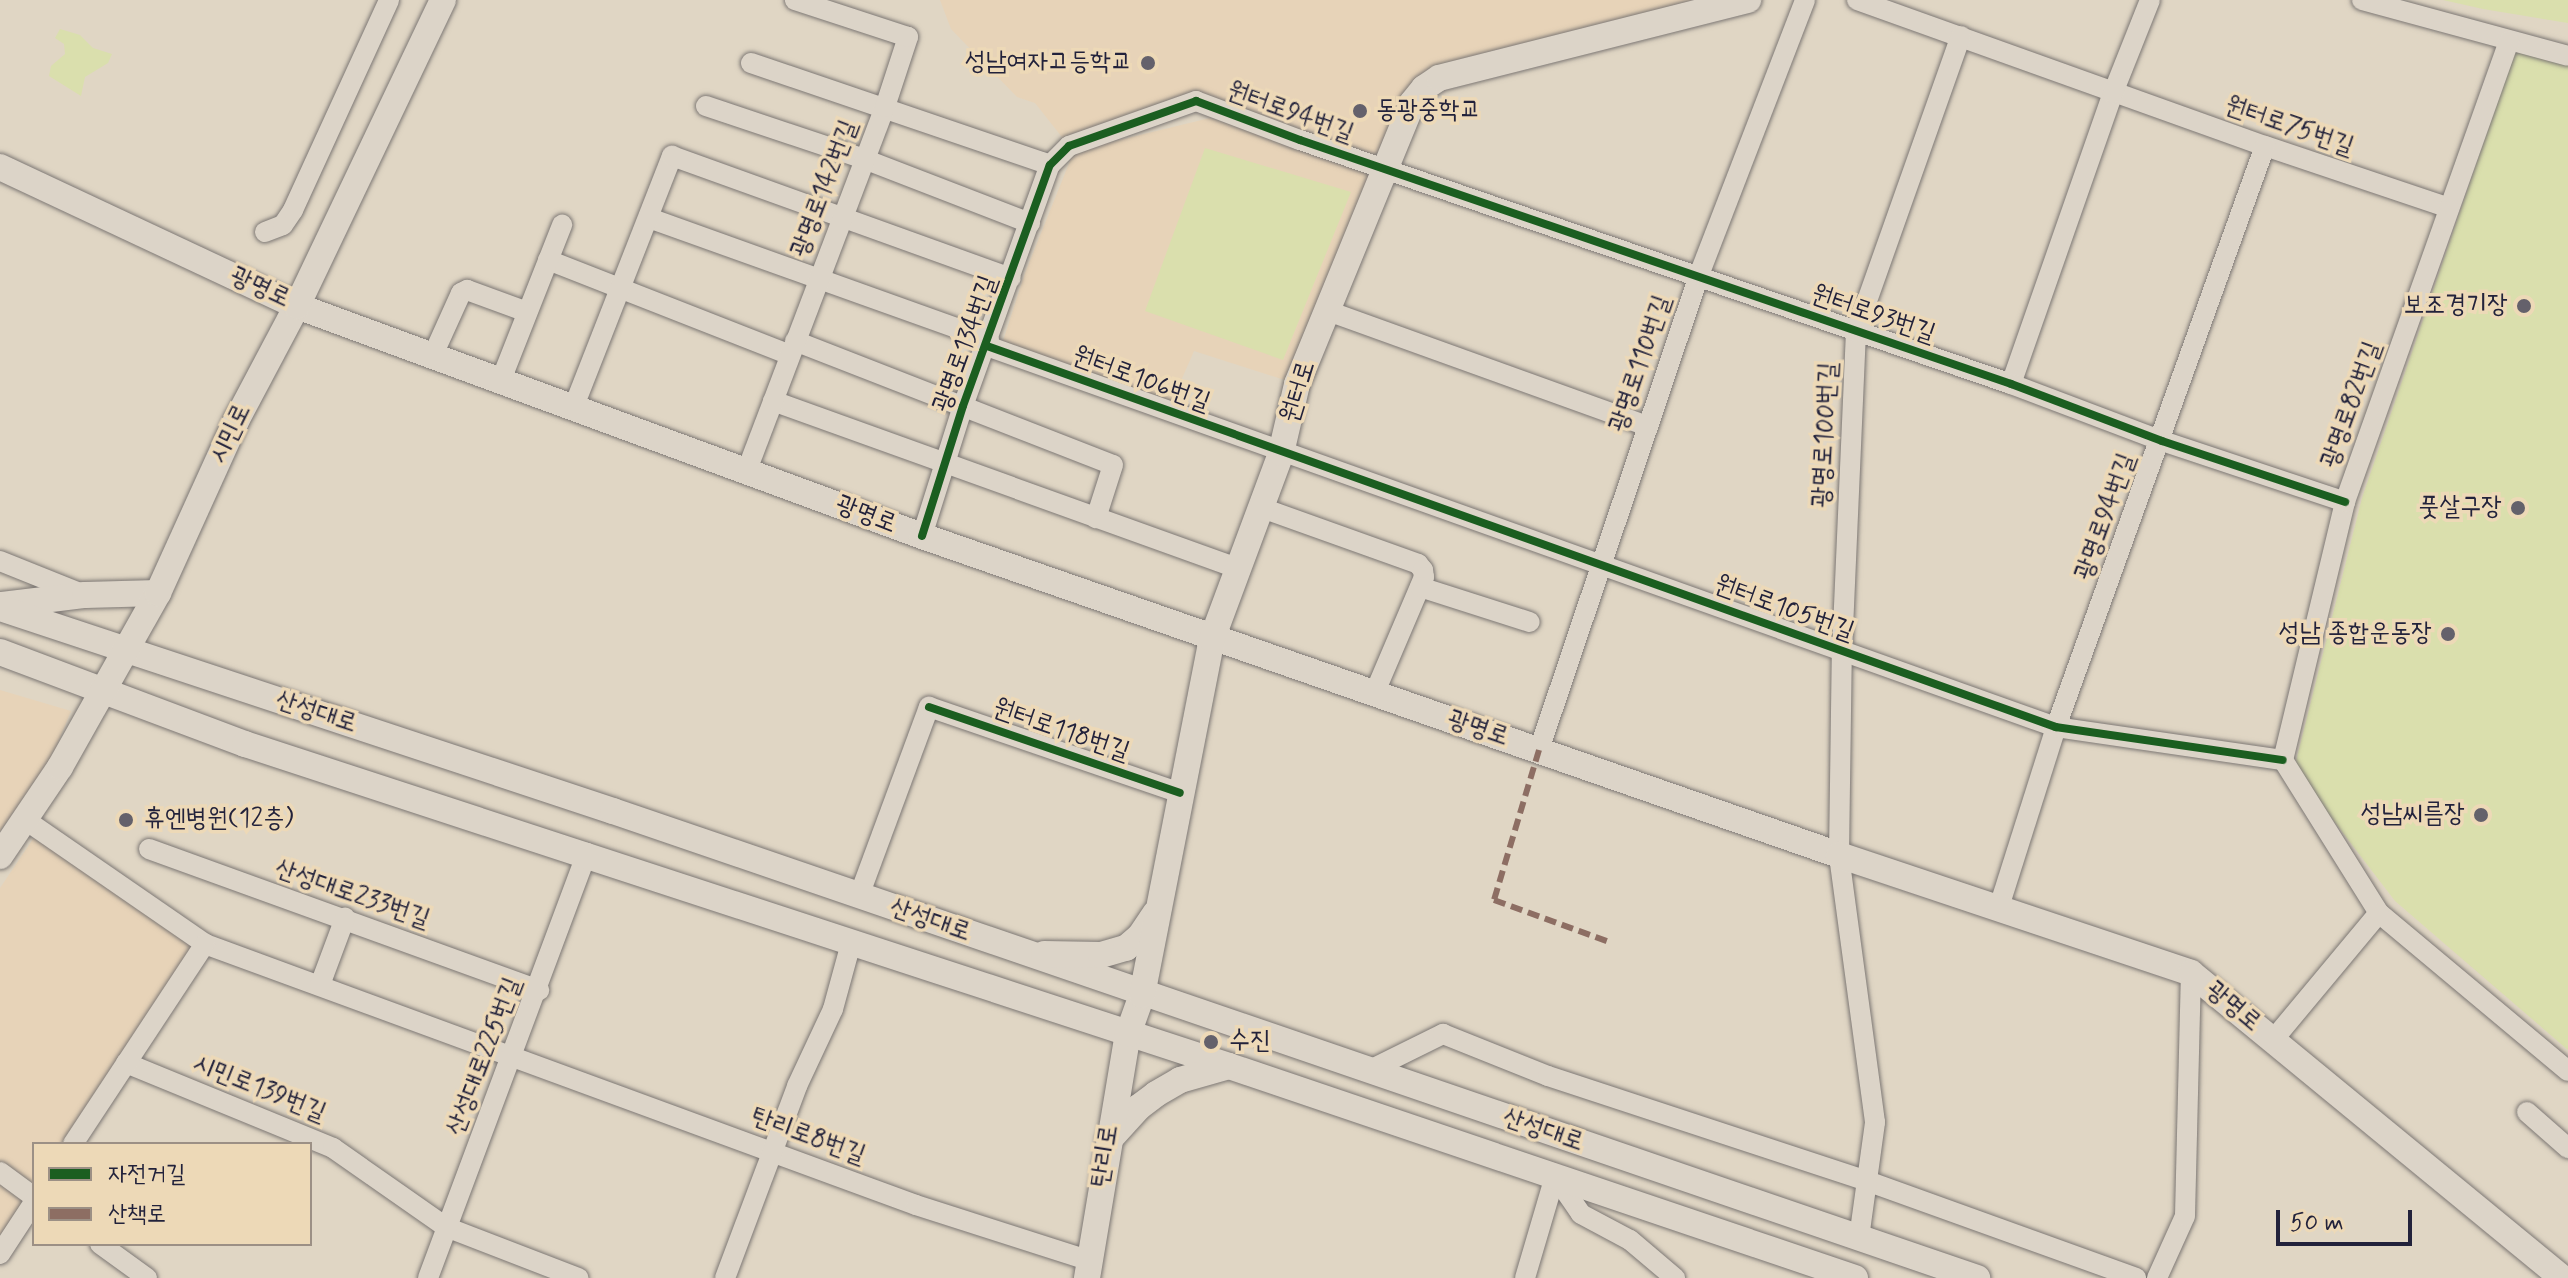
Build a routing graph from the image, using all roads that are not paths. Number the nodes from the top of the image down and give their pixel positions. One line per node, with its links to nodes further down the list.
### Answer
1 (389, 0): 26 (street)
2 (443, 0): 32 (main road, 시민로)
3 (795, 0): 15 (street, 광명로142번길)
4 (1748, 0): 20 (main road, 원터로)
5 (1805, 0): 28 (street, 광명로110번길)
6 (1857, 0): 9 (street, 원터로75번길)
7 (2150, 0): 13 (street)
8 (2362, 0): 10 (street)
9 (1961, 36): 13 (street, 원터로75번길); 35 (street, 광명로100번길)
10 (2509, 41): 11 (street); 21 (street, 광명로82번길)
11 (2568, 56)
12 (751, 63): 15 (street)
13 (2113, 93): 16 (street, 원터로75번길); 40 (street)
14 (706, 106): 17 (street)
15 (885, 107): 17 (street, 광명로142번길); 18 (street)
16 (2265, 146): 21 (street, 원터로75번길); 45 (street, 광명로94번길)
17 (864, 159): 22 (street, 광명로142번길); 24 (street)
18 (1050, 165): 20 (street, 원터로94번길); 24 (street, 광명로134번길)
19 (0, 167): 32 (main road, 광명로)
20 (1387, 168): 28 (street, 원터로93번길); 33 (main road, 원터로)
21 (2449, 208): 49 (street, 광명로82번길)
22 (843, 216): 23 (street, 광명로134번길); 29 (street, 광명로134번길); 30 (street, 광명로142번길)
23 (649, 218): 30 (street, 광명로134번길); 31 (street)
24 (1030, 223): 29 (street, 광명로134번길)
25 (562, 225): 27 (street)
26 (265, 232)
27 (548, 260): 31 (street, 광명로134번길); 34 (street)
28 (1699, 275): 35 (street, 원터로93번길); 44 (street, 광명로110번길)
29 (1011, 278): 36 (street, 광명로134번길)
30 (818, 280): 36 (street, 광명로134번길); 37 (street, 광명로142번길)
31 (620, 290): 37 (street, 광명로134번길); 42 (street)
32 (297, 306): 38 (main road, 광명로); 57 (main road, 시민로)
33 (1328, 311): 44 (street); 46 (main road, 원터로)
34 (527, 312): 38 (street); 39 (street)
35 (1856, 332): 40 (street, 원터로93번길); 64 (street, 광명로100번길)
36 (988, 343): 43 (street, 광명로134번길); 46 (street, 원터로106번길)
37 (793, 348): 41 (street, 광명로142번길); 43 (street, 광명로134번길)
38 (433, 355): 39 (main road, 광명로)
39 (501, 380): 42 (main road, 광명로)
40 (2011, 384): 45 (street, 원터로93번길)
41 (773, 401): 47 (street); 48 (street, 광명로142번길)
42 (574, 406): 48 (main road, 광명로)
43 (963, 406): 47 (street, 광명로134번길); 51 (street, 광명로134번길)
44 (1648, 426): 54 (street, 광명로110번길)
45 (2162, 441): 49 (street, 원터로93번길); 67 (street, 광명로94번길)
46 (1281, 453): 50 (main road, 원터로); 54 (street, 원터로105번길)
47 (945, 464): 51 (street); 52 (street, 광명로134번길)
48 (747, 470): 52 (main road, 광명로)
49 (2345, 502): 69 (street, 광명로82번길)
50 (1262, 508): 55 (main road, 원터로); 56 (street)
51 (1096, 518): 55 (street)
52 (922, 536): 61 (main road, 광명로)
53 (0, 561): 58 (street)
54 (1600, 563): 64 (street, 원터로105번길); 68 (street, 광명로110번길)
55 (1240, 569): 61 (main road, 원터로)
56 (1420, 587): 60 (street); 66 (street)
57 (158, 593): 58 (main road); 62 (main road, 시민로)
58 (85, 595): 59 (main road)
59 (0, 606): 62 (main road, 산성대로)
60 (1530, 622)
61 (1212, 639): 66 (main road, 광명로); 70 (main road, 원터로)
62 (127, 651): 65 (main road, 시민로); 76 (main road, 산성대로)
63 (0, 652): 65 (main road, 산성대로)
64 (1842, 652): 67 (street, 원터로105번길); 74 (street, 광명로100번길)
65 (104, 694): 71 (main road, 시민로); 73 (main road, 산성대로)
66 (1374, 694): 68 (main road, 광명로)
67 (2056, 727): 69 (street, 원터로105번길); 77 (street, 광명로94번길)
68 (1539, 750): 74 (main road, 광명로)
69 (2283, 760): 79 (street)
70 (1180, 793): 76 (street, 원터로118번길); 78 (main road, 원터로)
71 (24, 819): 75 (main road, 시민로); 82 (street, 탄리로8번길)
72 (149, 849): 80 (street, 산성대로233번길)
73 (587, 853): 81 (main road, 산성대로); 86 (street, 산성대로225번길)
74 (1839, 855): 77 (main road, 광명로); 102 (street)
75 (0, 856)
76 (859, 896): 83 (main road, 산성대로)
77 (1999, 907): 84 (main road, 광명로)
78 (1157, 911): 83 (main road); 87 (main road, 원터로)
79 (2379, 913): 89 (street); 94 (street)
80 (345, 918): 85 (street); 86 (street, 산성대로233번길)
81 (851, 943): 88 (main road, 산성대로); 99 (street)
82 (205, 944): 85 (street, 탄리로8번길); 91 (street)
83 (1026, 955): 87 (main road, 산성대로)
84 (2191, 973): 89 (main road, 광명로); 120 (street)
85 (320, 985): 90 (street, 탄리로8번길)
86 (539, 990): 90 (street, 산성대로225번길)
87 (1142, 995): 88 (main road, 원터로); 93 (main road, 산성대로)
88 (1128, 1034): 92 (main road, 산성대로); 97 (main road, 탄리로)
89 (2273, 1040): 121 (main road, 광명로)
90 (513, 1056): 99 (street, 탄리로8번길); 105 (street, 산성대로225번길)
91 (126, 1063): 96 (street); 105 (street, 시민로139번길)
92 (1229, 1066): 97 (main road); 101 (main road, 산성대로)
93 (1368, 1071): 102 (street); 106 (main road, 산성대로)
94 (2568, 1071)
95 (2527, 1112): 98 (street)
96 (74, 1142)
97 (1107, 1143): 109 (main road, 탄리로)
98 (2568, 1148)
99 (772, 1151): 109 (street, 탄리로8번길); 114 (street)
100 (0, 1172): 103 (street)
101 (1555, 1176): 115 (street); 116 (street); 117 (main road, 산성대로)
102 (1867, 1181): 106 (street); 119 (street)
103 (32, 1198)
104 (32, 1203): 108 (street)
105 (446, 1227): 112 (street, 산성대로225번길); 113 (street, 시민로139번길)
106 (1859, 1238): 118 (main road, 산성대로)
107 (103, 1246): 111 (street)
108 (0, 1254)
109 (1087, 1269)
110 (2568, 1273): 121 (street)
111 (147, 1278)
112 (428, 1278)
113 (578, 1278)
114 (725, 1278)
115 (1525, 1278)
116 (1675, 1278)
117 (1855, 1278)
118 (1977, 1278)
119 (2136, 1278)
120 (2157, 1278)
121 (2563, 1278)

